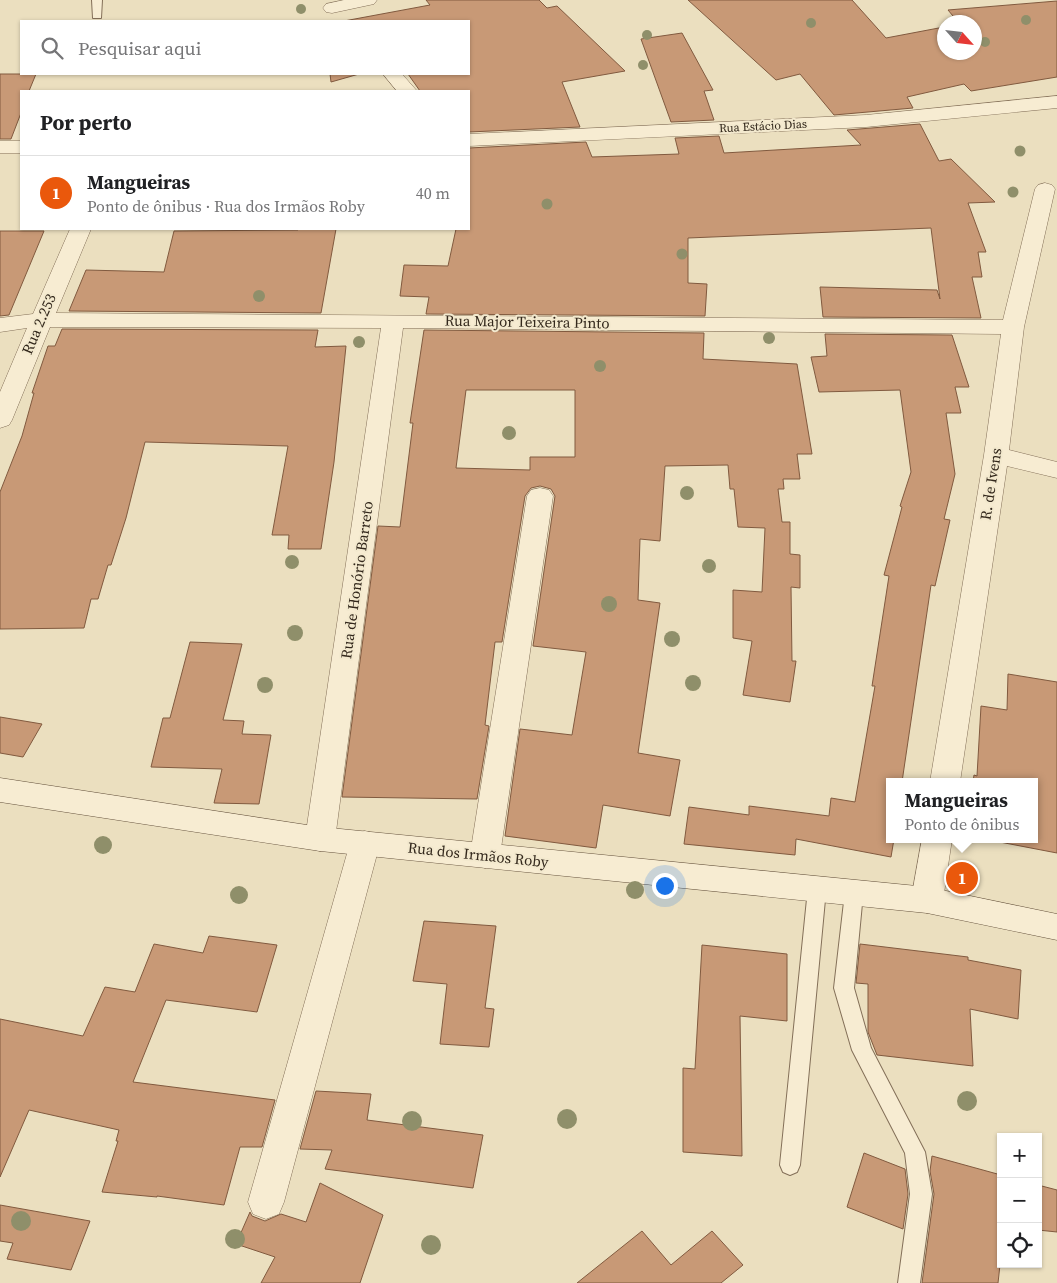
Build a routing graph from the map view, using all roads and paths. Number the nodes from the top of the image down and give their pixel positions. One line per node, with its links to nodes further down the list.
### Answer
1 (97, 0): 4 (lane)
2 (368, 0): 3 (street)
3 (328, 4): 5 (street)
4 (97, 16)
5 (343, 20)
6 (393, 75): 7 (street)
7 (407, 90)
8 (1057, 102): 9 (street, Rua Estácio Dias)
9 (470, 140)
10 (0, 147): 11 (street)
11 (20, 147)
12 (1045, 189): 17 (street, R. de Ivens)
13 (80, 230): 14 (street, Rua 2.253)
14 (40, 320): 15 (street, Rua Major Teixeira Pinto); 16 (street, Rua Major Teixeira Pinto); 18 (street, Rua 2.253)
15 (393, 321): 17 (street, Rua Major Teixeira Pinto); 24 (street, Rua de Honório Barreto)
16 (0, 325)
17 (1013, 327): 19 (street, R. de Ivens)
18 (0, 420)
19 (996, 454): 20 (street); 22 (street, R. de Ivens)
20 (1057, 470)
21 (540, 496): 27 (street)
22 (946, 778)
23 (0, 790): 24 (street, Rua dos Irmãos Roby)
24 (320, 839): 25 (street, Rua dos Irmãos Roby)
25 (365, 843): 27 (street, Rua dos Irmãos Roby); 33 (street)
26 (935, 843): 30 (street)
27 (485, 856): 28 (street, Rua dos Irmãos Roby)
28 (817, 889): 29 (street, Rua dos Irmãos Roby); 32 (lane)
29 (854, 893): 30 (street, Rua dos Irmãos Roby); 34 (lane)
30 (927, 900): 31 (street, Rua dos Irmãos Roby)
31 (1057, 927)
32 (790, 1165)
33 (266, 1202)
34 (909, 1283)

